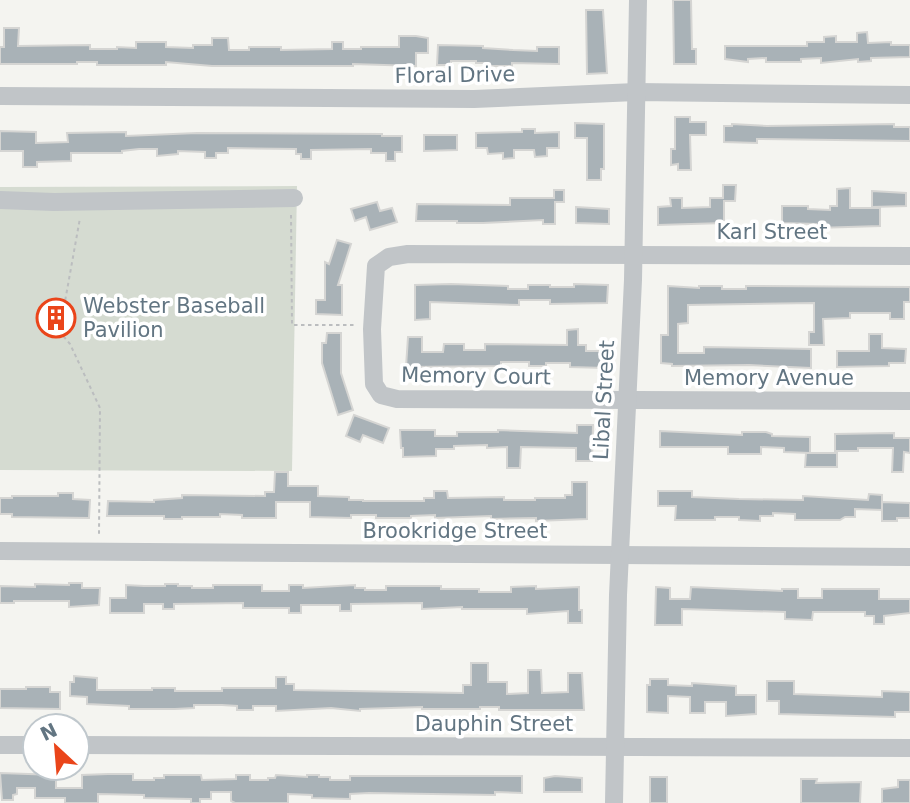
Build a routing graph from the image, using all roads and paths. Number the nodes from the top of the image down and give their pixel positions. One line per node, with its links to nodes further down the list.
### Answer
1 (638, 0): 2 (street, Libal Street)
2 (636, 92): 3 (street, Floral Drive); 4 (street, Floral Drive); 8 (street, Libal Street)
3 (910, 95)
4 (0, 96)
5 (293, 198): 6 (street); 11 (path)
6 (0, 200)
7 (81, 215): 10 (path)
8 (633, 255): 9 (street, Karl Street); 11 (street, Memory Court); 13 (street, Libal Street)
9 (910, 256)
10 (64, 307): 12 (path); 12 (path)
11 (373, 324): 13 (street, Memory Court)
12 (59, 331): 16 (path)
13 (627, 400): 14 (street, Memory Avenue); 17 (street, Libal Street)
14 (910, 401)
15 (0, 551): 16 (street, Brookridge Street)
16 (99, 552): 17 (street, Brookridge Street)
17 (620, 555): 18 (street, Brookridge Street); 22 (street, Libal Street)
18 (910, 557)
19 (0, 744): 20 (street)
20 (21, 745)
21 (91, 745): 22 (street, Dauphin Street)
22 (615, 747): 23 (street, Dauphin Street); 24 (street, Libal Street)
23 (910, 748)
24 (614, 803)

